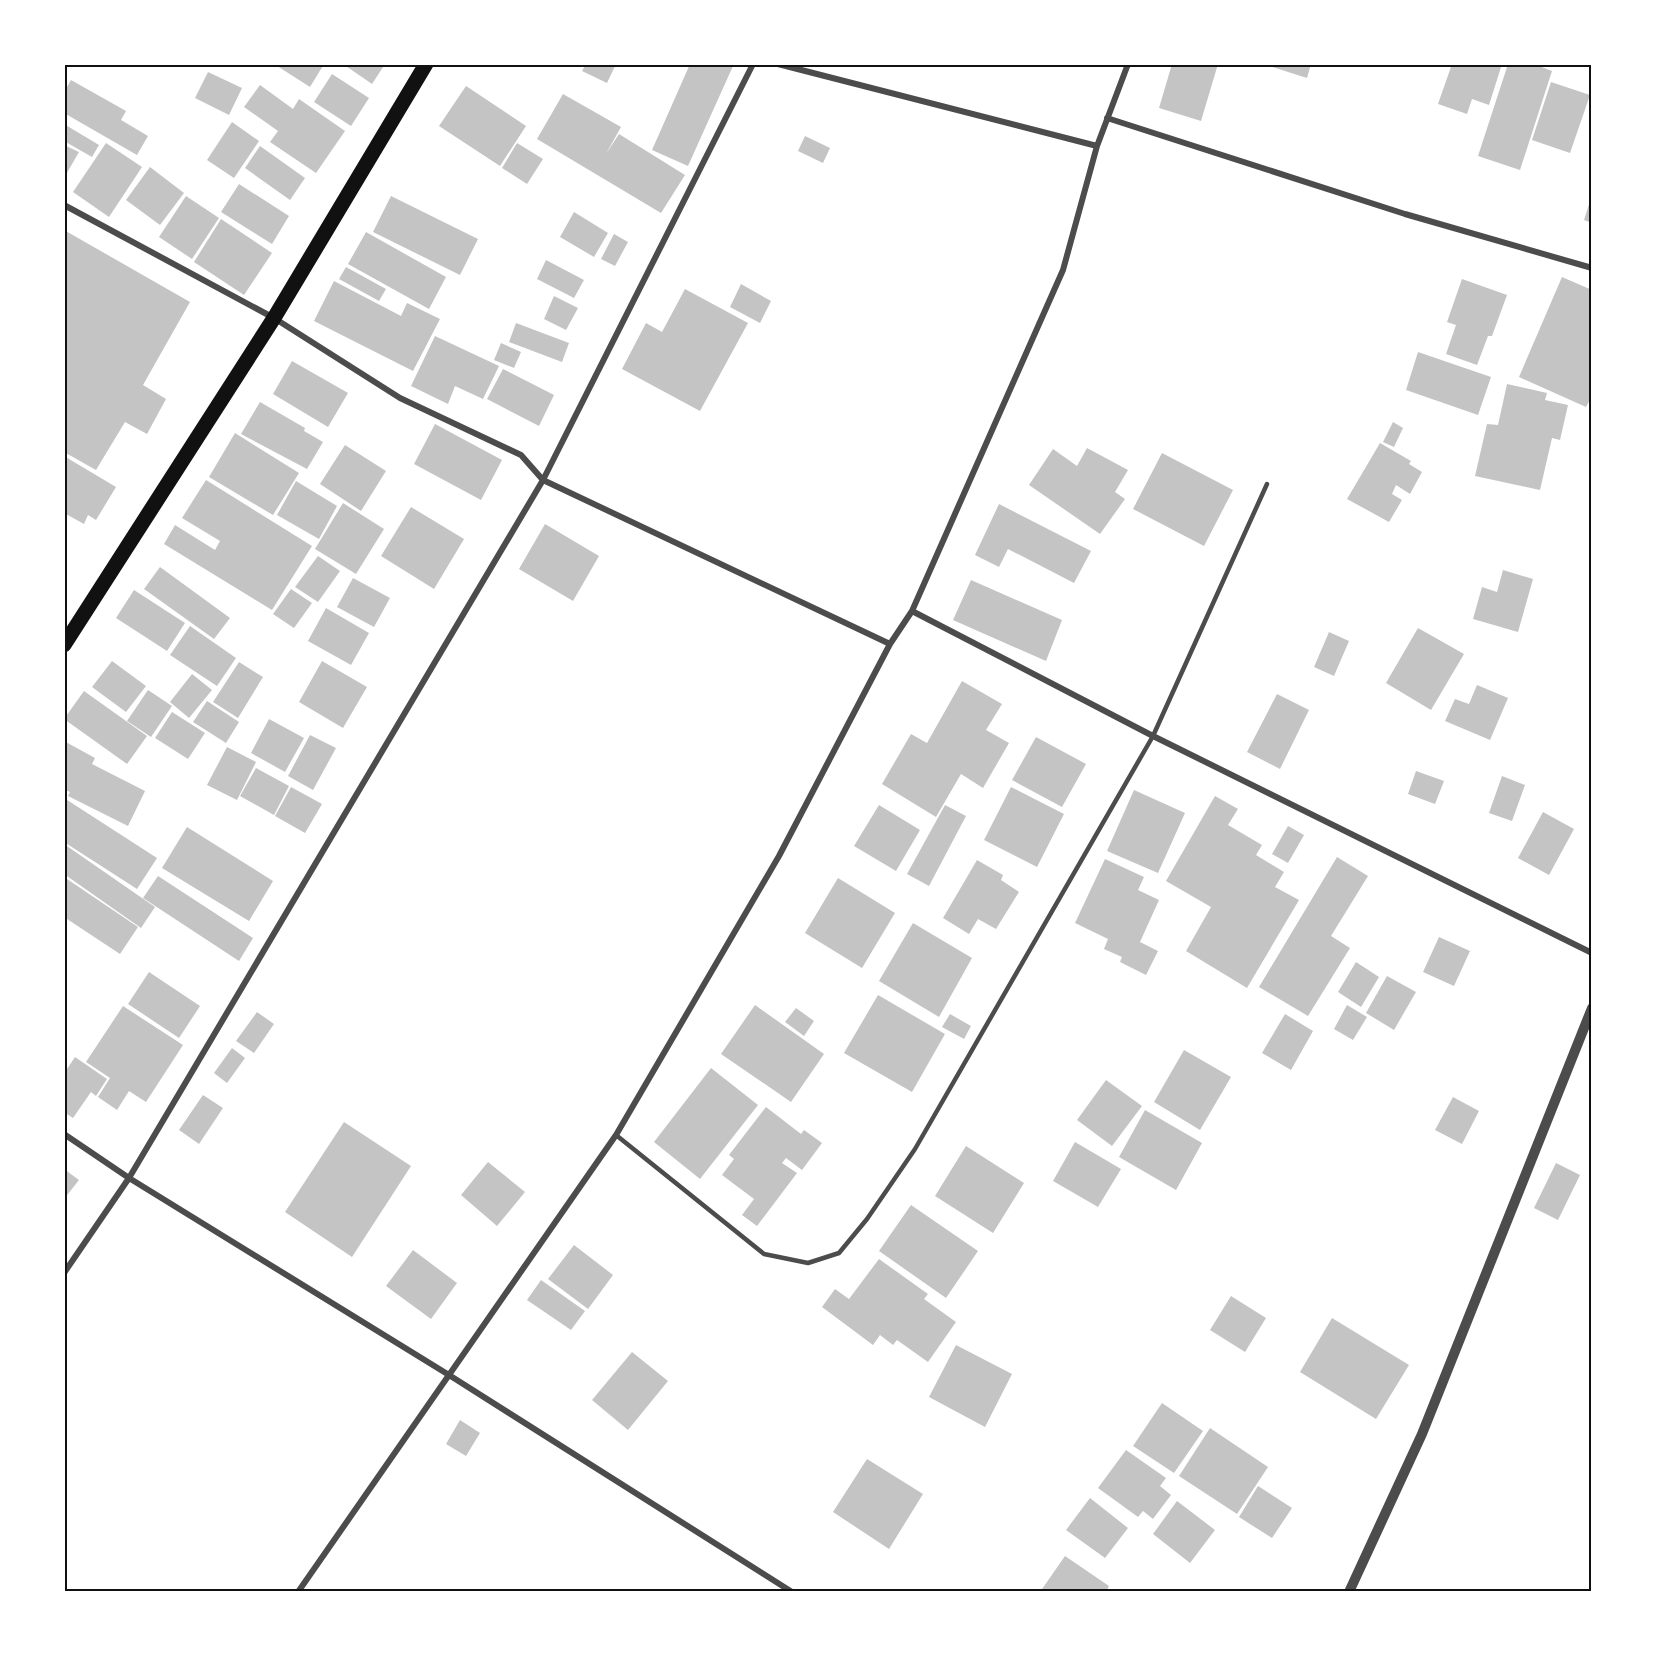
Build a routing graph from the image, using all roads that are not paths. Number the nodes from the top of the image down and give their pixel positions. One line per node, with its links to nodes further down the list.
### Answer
1 (426, 64): 9 (main road)
2 (753, 64): 10 (street)
3 (778, 64): 6 (street)
4 (1128, 64): 5 (street)
5 (1107, 118): 6 (street); 8 (street)
6 (1096, 146): 12 (street)
7 (64, 205): 9 (street)
8 (1592, 268)
9 (274, 318): 10 (street); 14 (main road)
10 (543, 480): 13 (street); 20 (street)
11 (1267, 484): 15 (lane)
12 (912, 611): 13 (street); 15 (street)
13 (890, 644): 19 (street)
14 (64, 645)
15 (1153, 736): 16 (street); 19 (lane)
16 (1592, 953)
17 (1592, 1008): 25 (street)
18 (64, 1134): 20 (street)
19 (616, 1135): 22 (street)
20 (129, 1178): 21 (street); 22 (street)
21 (64, 1273)
22 (449, 1375): 23 (street); 24 (street)
23 (298, 1592)
24 (792, 1592)
25 (1349, 1592)

